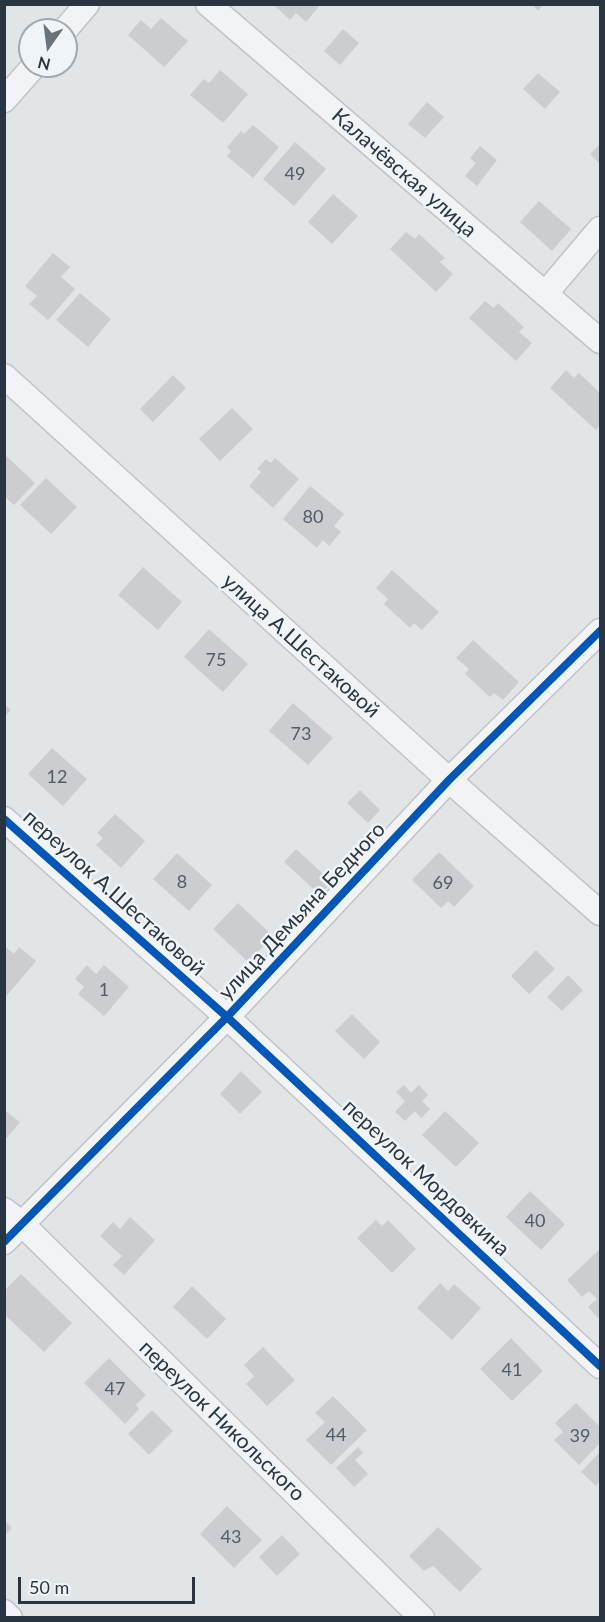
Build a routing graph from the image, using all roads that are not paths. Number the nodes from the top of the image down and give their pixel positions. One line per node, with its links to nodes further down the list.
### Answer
1 (87, 4): 3 (street)
2 (208, 4): 7 (street, Калачёвская улица)
3 (75, 18)
4 (23, 78): 5 (street)
5 (4, 100)
6 (600, 229): 7 (street)
7 (545, 294): 8 (street, Калачёвская улица)
8 (600, 341)
9 (4, 376): 11 (street, улица А.Шестаковой)
10 (600, 631): 11 (street, улица Демьяна Бедного)
11 (448, 780): 13 (street, улица А.Шестаковой); 14 (street, улица Демьяна Бедного)
12 (4, 819): 14 (street, переулок А.Шестаковой)
13 (600, 913)
14 (227, 1017): 15 (street, улица Демьяна Бедного); 17 (street, переулок Мордовкина)
15 (13, 1217): 16 (street, улица Демьяна Бедного); 20 (street, переулок Никольского)
16 (4, 1242)
17 (600, 1366)
18 (4, 1612): 19 (street)
19 (10, 1617)
20 (422, 1617)

